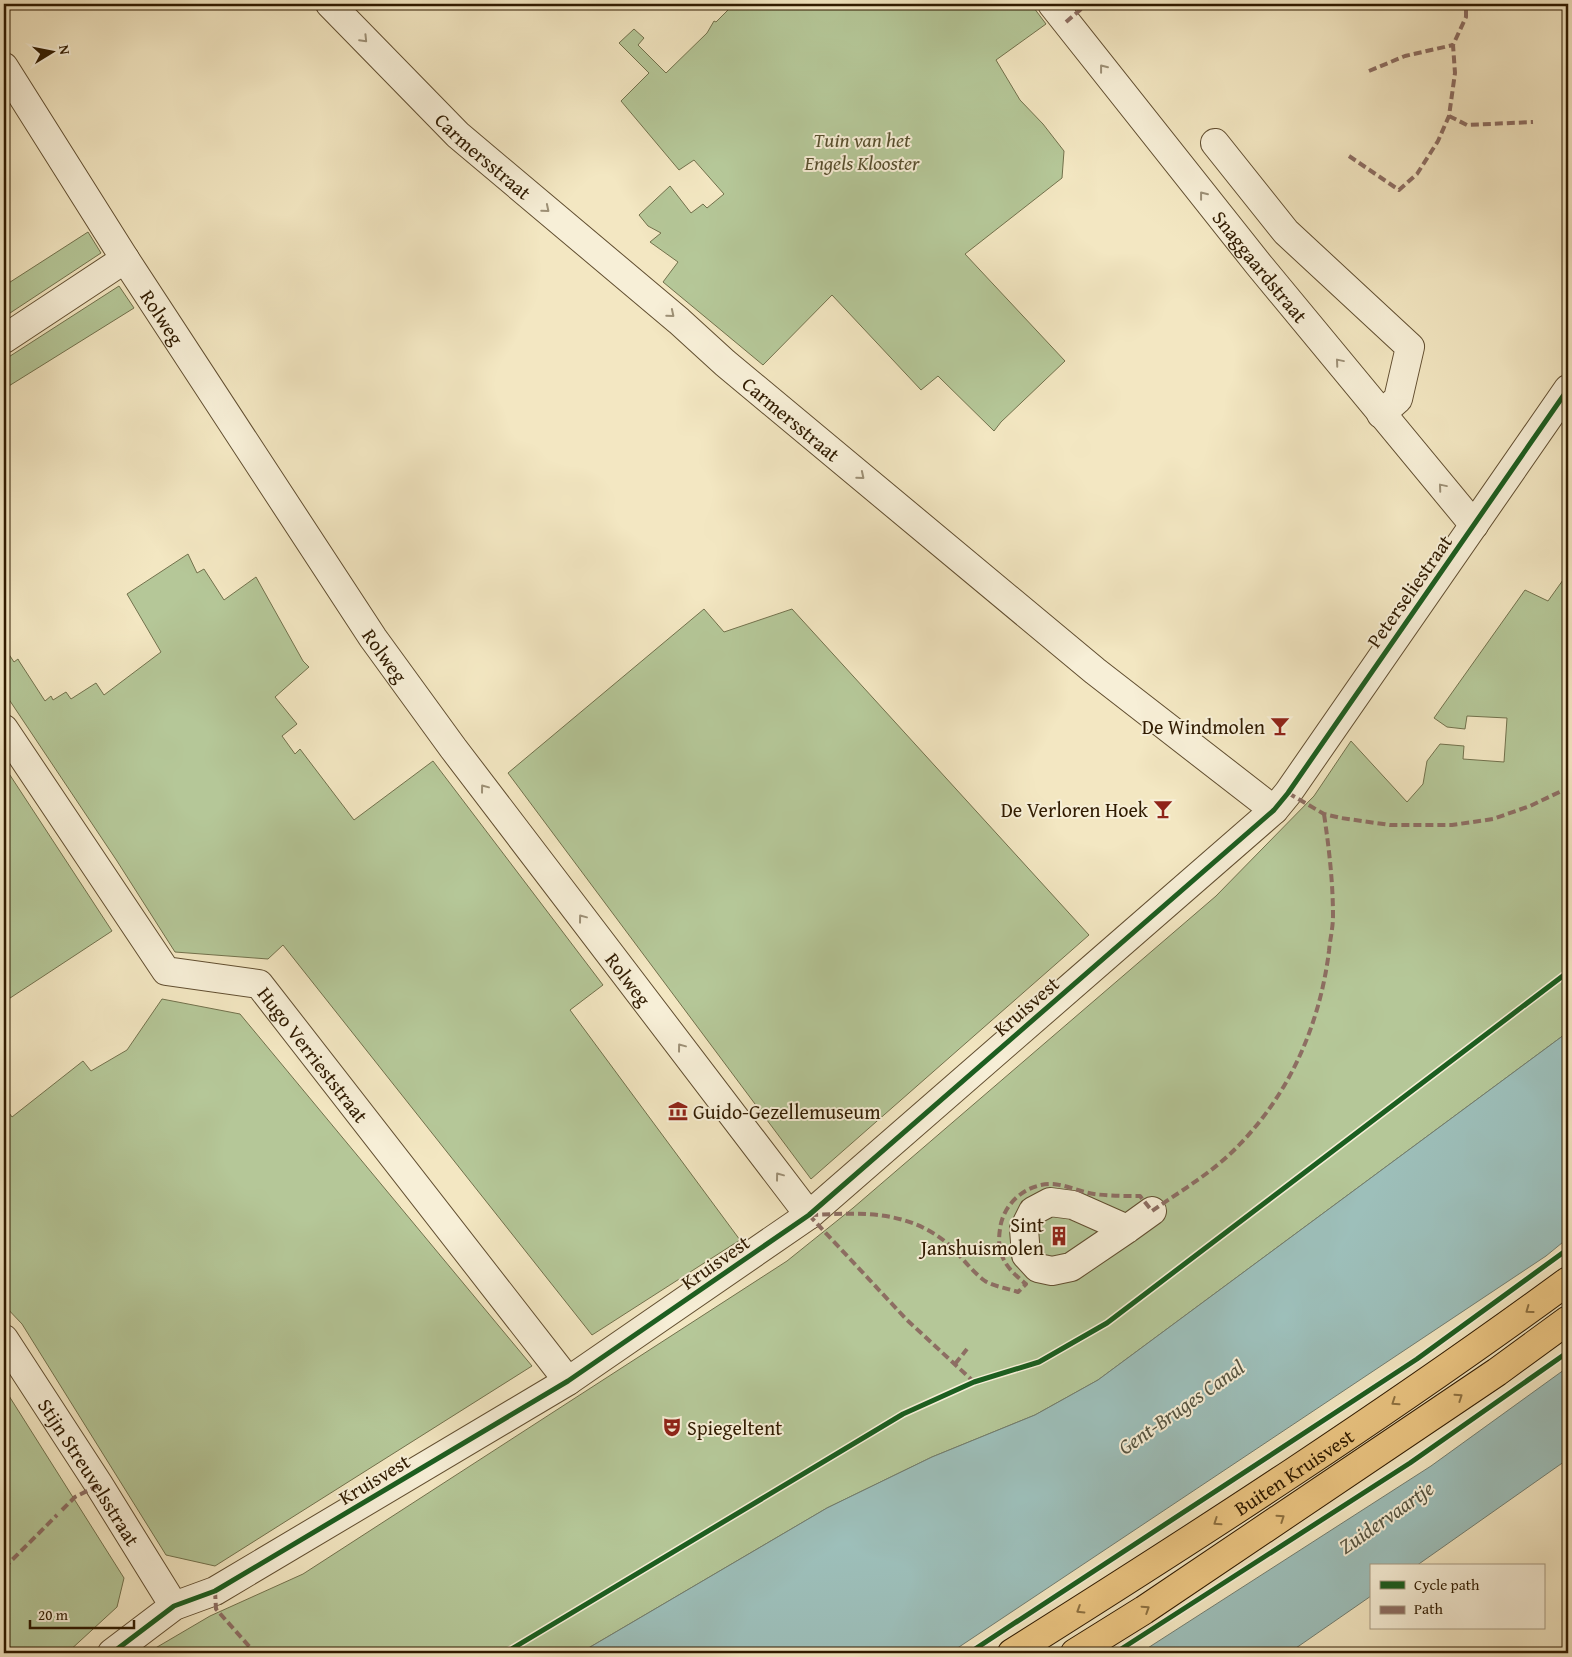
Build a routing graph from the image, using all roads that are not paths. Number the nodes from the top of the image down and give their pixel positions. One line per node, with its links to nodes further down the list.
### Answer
1 (330, 4): 11 (street, Carmersstraat, one-way to 11)
2 (1052, 4): 8 (street, Snaggaardstraat, one-way to 2)
3 (6, 74): 5 (street, Rolweg)
4 (1215, 143): 8 (street)
5 (126, 259): 6 (street); 13 (street, Rolweg, one-way to 5)
6 (4, 339)
7 (1568, 389): 9 (street, Peterseliestraat)
8 (1382, 414): 9 (street, Snaggaardstraat, one-way to 8)
9 (1474, 525): 11 (street, Peterseliestraat)
10 (4, 729): 18 (street, Hugo Verrieststraat)
11 (1274, 810): 13 (street, Kruisvest)
12 (1152, 1211): 14 (street)
13 (808, 1215): 18 (street, Kruisvest)
14 (1126, 1229)
15 (1568, 1281): 21 (main road, Buiten Kruisvest, one-way to 21)
16 (1568, 1320): 22 (main road, Buiten Kruisvest, one-way to 16)
17 (4, 1339): 19 (street, Stijn Streuvelsstraat)
18 (568, 1380): 19 (street, Kruisvest)
19 (174, 1606): 20 (street, Kruisvest)
20 (112, 1653)
21 (1012, 1653)
22 (1075, 1653)

